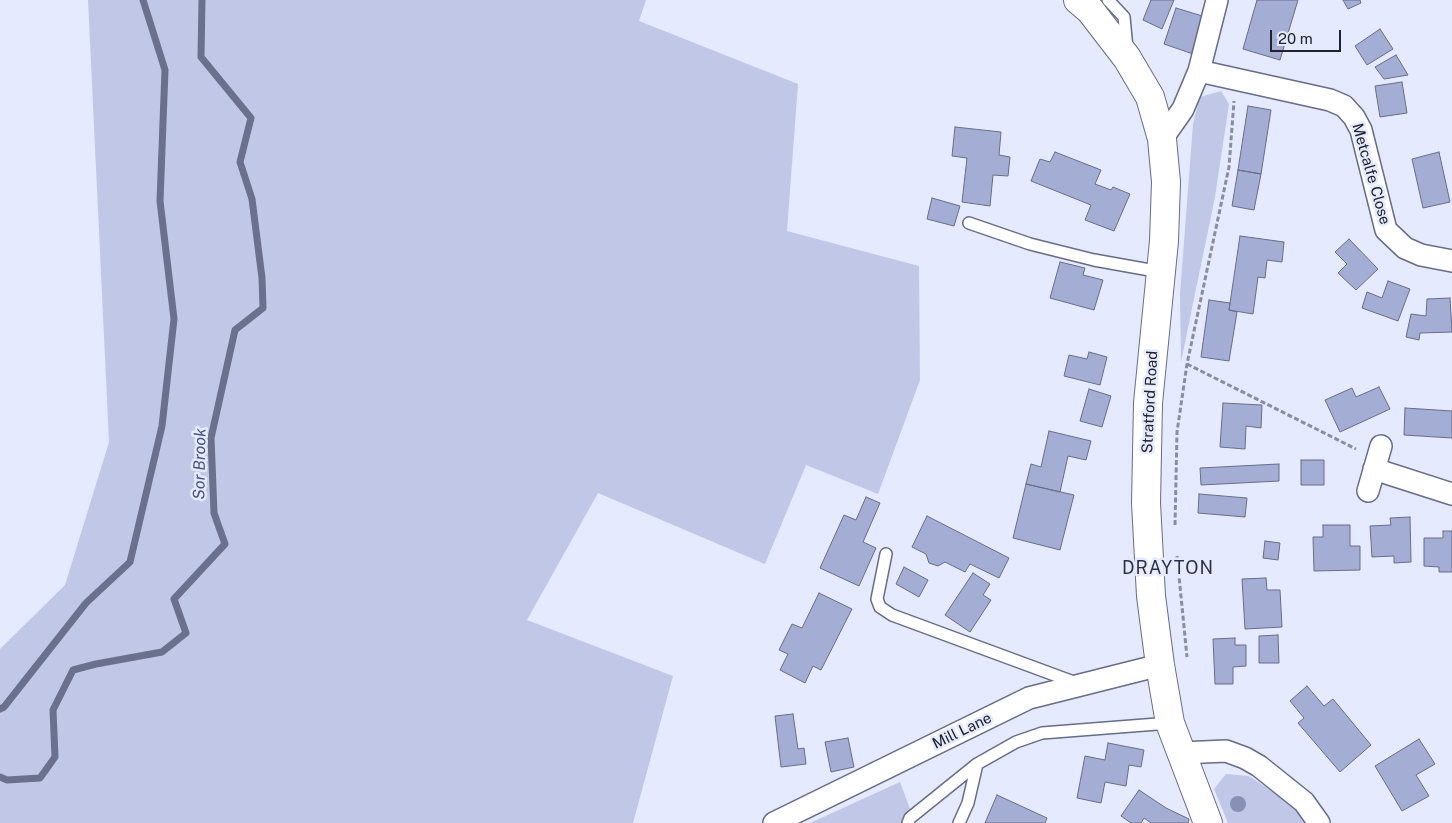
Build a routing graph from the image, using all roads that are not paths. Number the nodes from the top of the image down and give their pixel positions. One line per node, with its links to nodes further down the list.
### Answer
1 (1078, 0): 4 (main road, Stratford Road)
2 (1218, 0): 5 (street)
3 (1109, 1): 4 (lane)
4 (1127, 58): 6 (main road, Stratford Road)
5 (1200, 71): 6 (street); 8 (street, Metcalfe Close)
6 (1162, 139): 9 (main road, Stratford Road)
7 (969, 223): 9 (lane)
8 (1452, 261)
9 (1161, 272): 13 (main road, Stratford Road)
10 (1368, 492): 11 (street)
11 (1452, 494)
12 (886, 554): 14 (lane)
13 (1160, 665): 14 (street, Mill Lane); 15 (main road, Stratford Road)
14 (1083, 685): 18 (street, Mill Lane)
15 (1170, 723): 16 (main road, Stratford Road); 17 (lane)
16 (1181, 753): 21 (main road, Stratford Road); 22 (street)
17 (977, 764): 19 (lane); 20 (lane)
18 (774, 823)
19 (908, 823)
20 (959, 823)
21 (1208, 823)
22 (1319, 823)

